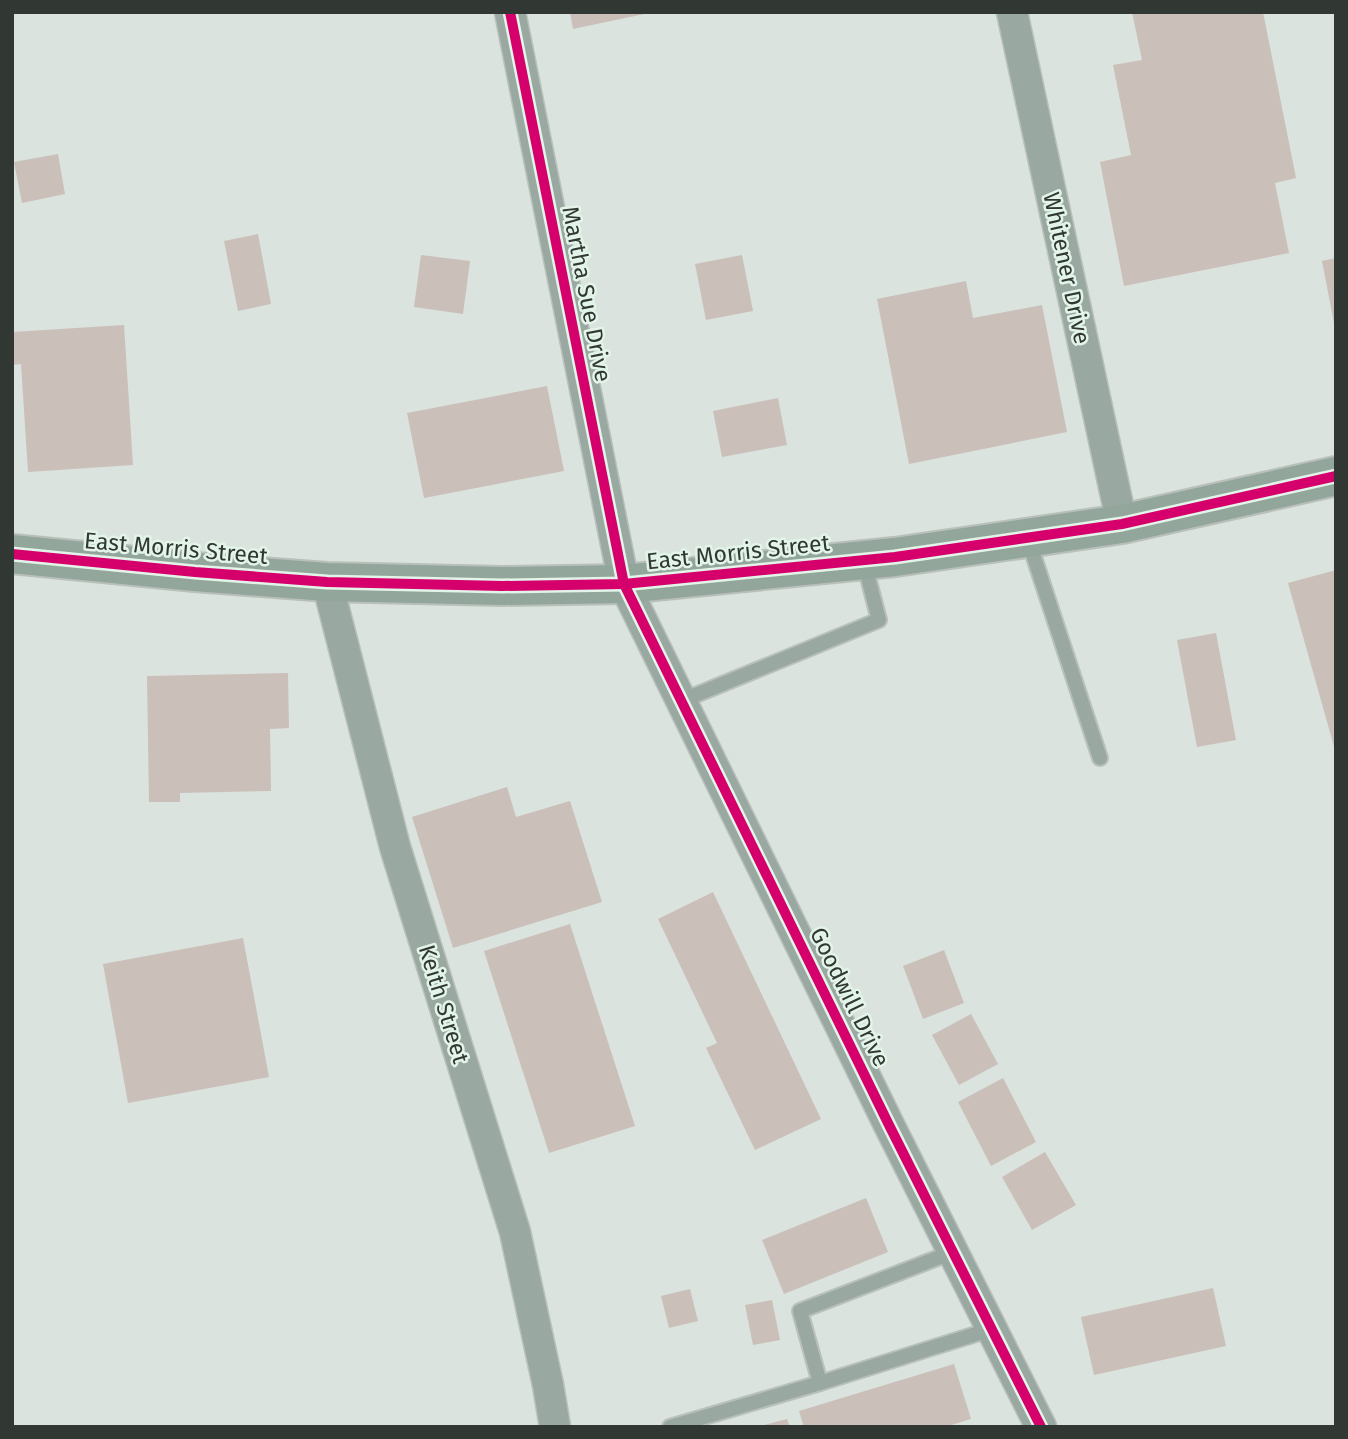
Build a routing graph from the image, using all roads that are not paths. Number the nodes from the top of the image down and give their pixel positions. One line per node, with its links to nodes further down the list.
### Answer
1 (510, 12): 9 (street, Martha Sue Drive)
2 (1012, 12): 4 (street, Whitener Drive)
3 (1336, 476): 4 (main road, East Morris Street)
4 (1122, 524): 5 (main road, East Morris Street)
5 (1027, 538): 7 (main road, East Morris Street); 11 (lane)
6 (12, 554): 8 (main road, East Morris Street)
7 (864, 560): 9 (main road, East Morris Street); 10 (lane)
8 (327, 582): 9 (main road, East Morris Street); 15 (street, Keith Street)
9 (624, 584): 10 (street, Goodwill Drive)
10 (681, 701): 12 (street, Goodwill Drive)
11 (1100, 758)
12 (953, 1252): 13 (street, Goodwill Drive); 14 (lane)
13 (992, 1329): 14 (lane); 17 (street, Goodwill Drive)
14 (820, 1383): 16 (lane)
15 (555, 1427)
16 (670, 1427)
17 (1041, 1427)

